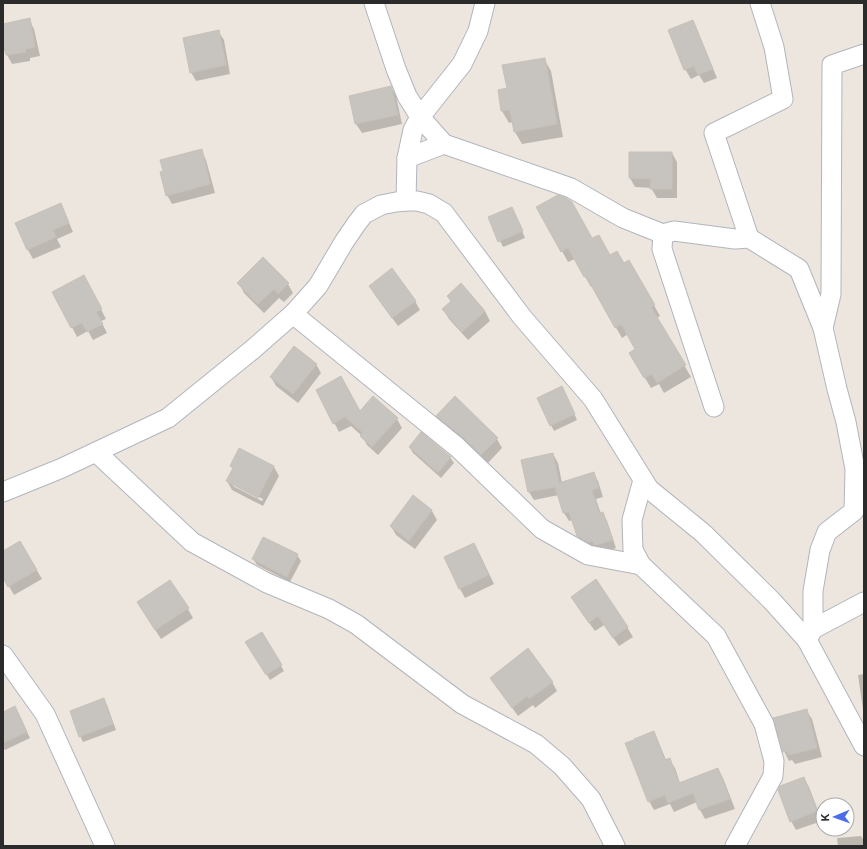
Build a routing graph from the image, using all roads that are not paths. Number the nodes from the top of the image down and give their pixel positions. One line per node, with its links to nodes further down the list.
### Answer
1 (374, 3): 5 (street)
2 (485, 3): 5 (street)
3 (760, 3): 10 (street)
4 (864, 54): 12 (street)
5 (420, 116): 6 (street); 7 (street)
6 (444, 144): 7 (street); 9 (street)
7 (407, 158): 8 (street)
8 (406, 201): 11 (street); 15 (street)
9 (663, 234): 10 (street); 13 (street)
10 (749, 238): 12 (street)
11 (293, 314): 14 (street); 18 (street)
12 (823, 328): 17 (street)
13 (714, 407)
14 (96, 452): 16 (street); 24 (street)
15 (643, 480): 18 (street); 20 (street)
16 (3, 492)
17 (859, 511): 20 (street)
18 (641, 566): 25 (street)
19 (864, 602): 20 (street)
20 (810, 634): 22 (street)
21 (3, 655): 23 (street)
22 (864, 746)
23 (104, 846)
24 (615, 846)
25 (735, 846)

